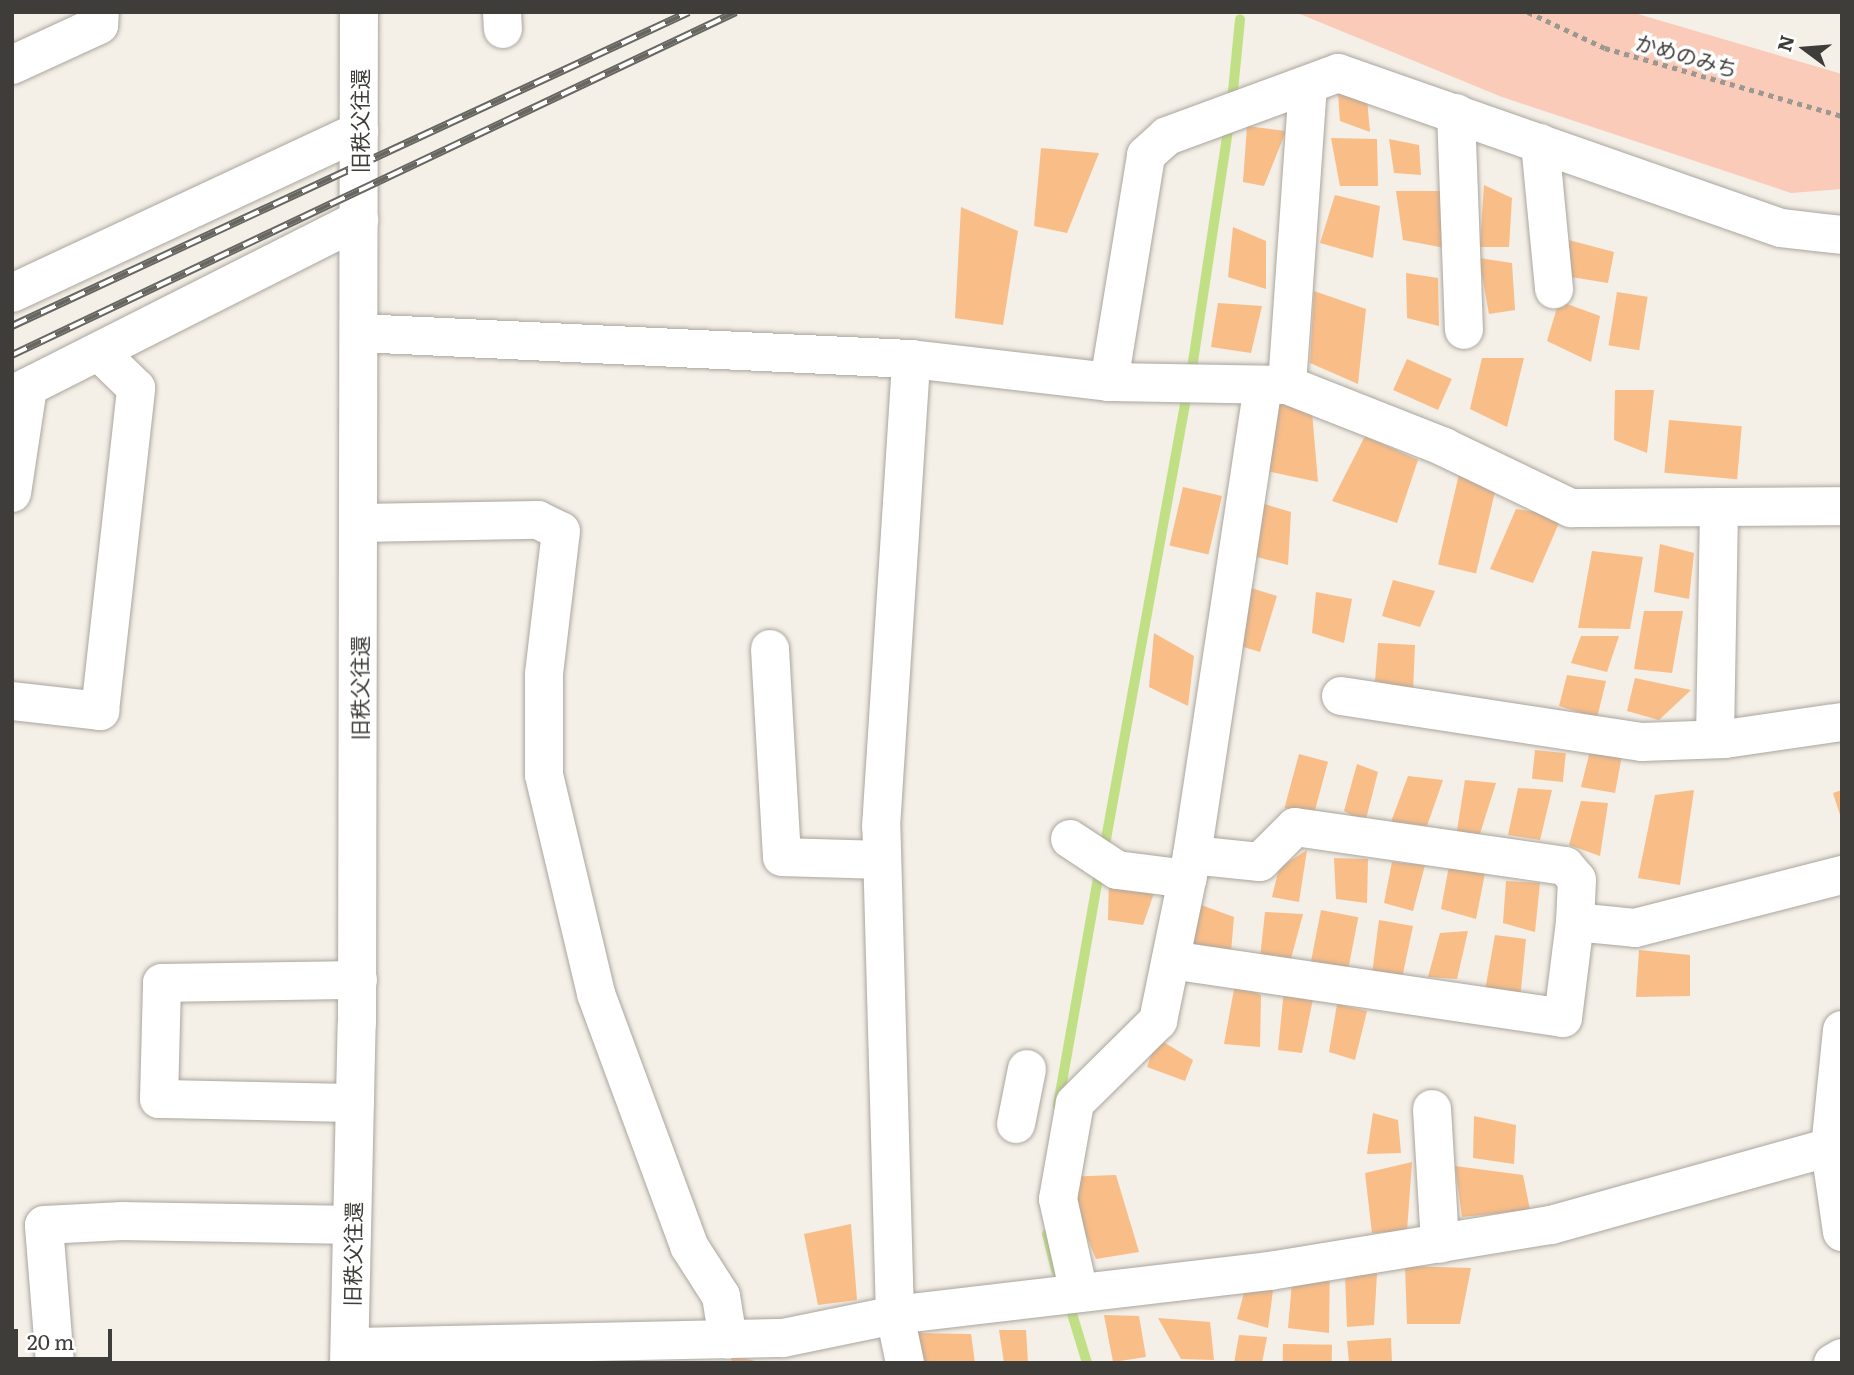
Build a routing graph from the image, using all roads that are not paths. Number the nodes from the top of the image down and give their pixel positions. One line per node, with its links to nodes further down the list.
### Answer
1 (100, 12): 3 (street)
2 (359, 12): 6 (street, 旧秩父往還)
3 (12, 65)
4 (1308, 85): 5 (street); 16 (street); 17 (street)
5 (1456, 113): 7 (street); 12 (street)
6 (359, 131): 8 (street, 旧秩父往還); 11 (street)
7 (1540, 143): 9 (street); 10 (street)
8 (359, 220): 13 (street, 旧秩父往還); 14 (street)
9 (1842, 235)
10 (1554, 289)
11 (12, 293)
12 (1464, 330)
13 (359, 332): 15 (street); 22 (street, 旧秩父往還)
14 (99, 352): 18 (street); 25 (street)
15 (911, 359): 16 (street); 29 (street)
16 (1109, 382): 17 (street)
17 (1275, 385): 21 (street); 30 (street)
18 (20, 391): 19 (street)
19 (12, 493)
20 (1842, 506): 21 (street)
21 (1719, 507): 27 (street)
22 (359, 523): 34 (street, 旧秩父往還); 46 (street)
23 (770, 649): 29 (street)
24 (1341, 696): 27 (street)
25 (12, 701)
26 (1842, 722): 27 (street)
27 (1715, 739)
28 (1076, 843): 30 (street)
29 (881, 860): 45 (street)
30 (1190, 867): 32 (street); 33 (street)
31 (1842, 875): 32 (street)
32 (1575, 922): 33 (street)
33 (1171, 960): 39 (street)
34 (358, 980): 37 (street, 旧秩父往還); 37 (street)
35 (1842, 1030): 40 (street)
36 (1027, 1069): 39 (street)
37 (355, 1103): 41 (street, 旧秩父往還)
38 (1432, 1109): 43 (street)
39 (1042, 1116): 44 (street)
40 (1836, 1147): 42 (street); 43 (street)
41 (352, 1225): 48 (street, 旧秩父往還); 50 (street)
42 (1842, 1231)
43 (1440, 1244): 44 (street)
44 (1068, 1295): 45 (street)
45 (895, 1315): 47 (street); 51 (street)
46 (728, 1339): 47 (street); 48 (street)
47 (786, 1350)
48 (349, 1355)
49 (1842, 1358): 52 (street)
50 (55, 1363)
51 (905, 1363)
52 (1833, 1363)

